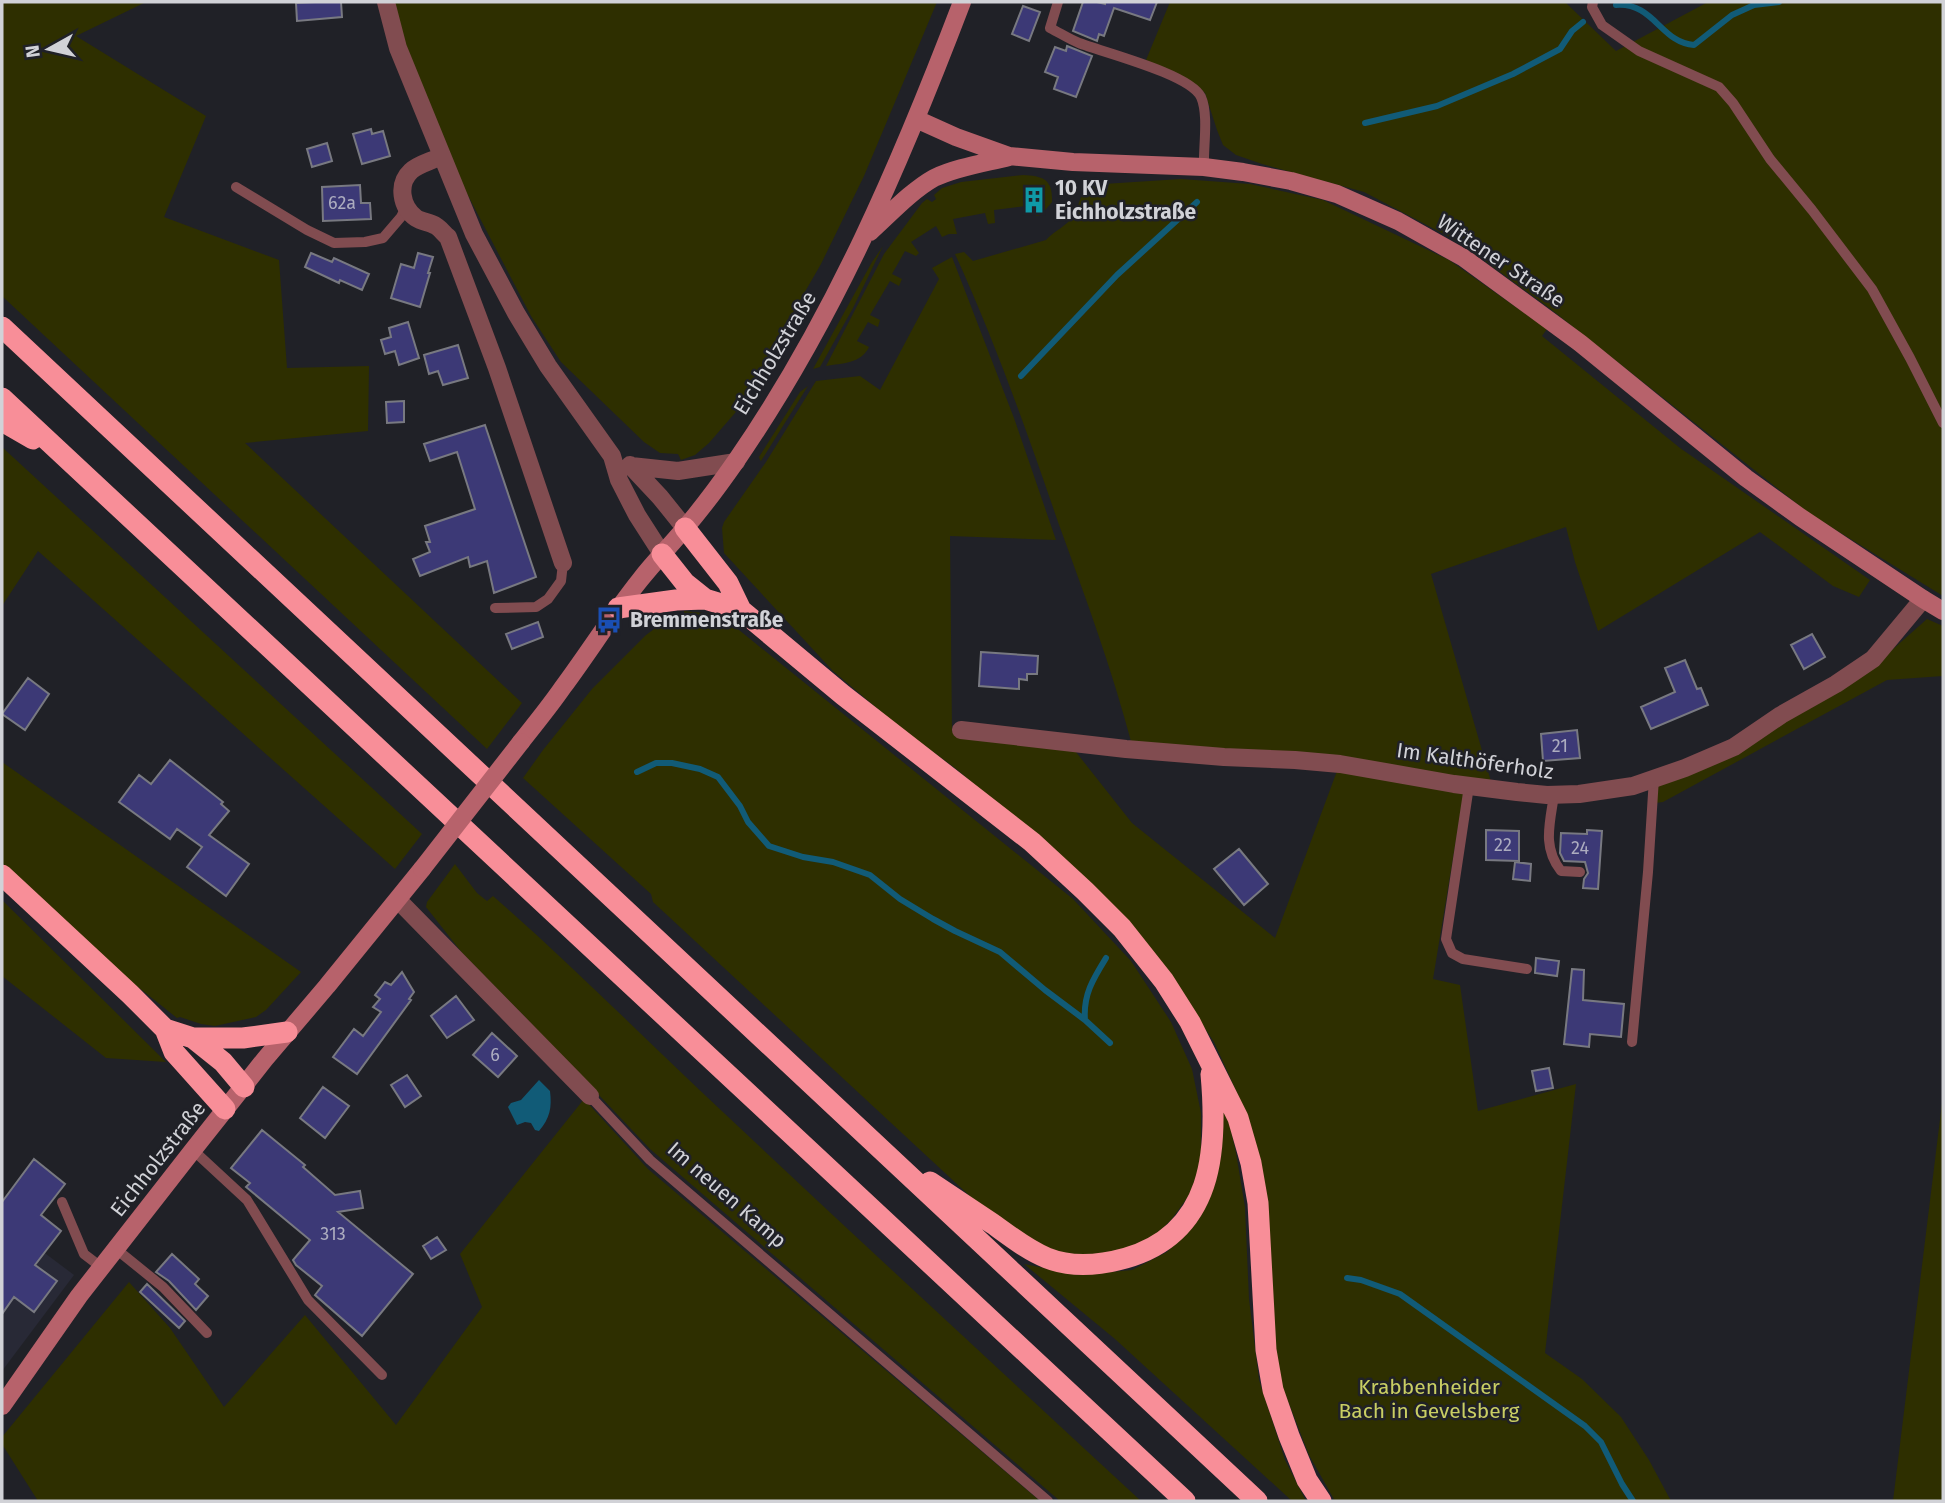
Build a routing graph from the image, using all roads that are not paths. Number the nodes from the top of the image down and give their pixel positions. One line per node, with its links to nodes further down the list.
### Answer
1 (386, 2): 6 (street)
2 (962, 2): 5 (main road, Eichholzstraße)
3 (1058, 2): 8 (lane)
4 (1593, 2): 15 (lane)
5 (916, 119): 7 (main road, Wittener Straße); 11 (main road, Eichholzstraße)
6 (441, 156): 10 (street); 17 (street)
7 (1009, 156): 8 (main road, Wittener Straße); 11 (main road)
8 (1204, 167): 24 (main road, Wittener Straße)
9 (236, 187): 10 (lane)
10 (406, 207): 22 (street)
11 (865, 236): 18 (main road, Eichholzstraße)
12 (2, 327): 45 (highway)
13 (2, 398): 16 (highway)
14 (2, 421): 16 (highway)
15 (1943, 423)
16 (64, 456): 54 (highway)
17 (612, 456): 19 (street); 21 (street)
18 (736, 462): 19 (street); 20 (main road, Eichholzstraße)
19 (631, 466): 20 (street)
20 (685, 528): 21 (main road, Eichholzstraße); 27 (highway)
21 (662, 554): 23 (highway); 26 (main road, Eichholzstraße)
22 (563, 563): 25 (lane)
23 (705, 599): 26 (highway); 27 (highway)
24 (1923, 599): 28 (main road, Wittener Straße); 30 (street, Im Kalthöferholz)
25 (495, 608)
26 (618, 608): 35 (main road, Eichholzstraße, bridge)
27 (741, 610): 41 (highway)
28 (1943, 611)
29 (961, 730): 31 (street, Im Kalthöferholz)
30 (1654, 778): 32 (street, Im Kalthöferholz); 40 (lane)
31 (1469, 786): 32 (street, Im Kalthöferholz); 36 (lane)
32 (1554, 795): 33 (lane)
33 (1580, 872)
34 (2, 875): 37 (highway)
35 (398, 900): 38 (main road, Eichholzstraße); 43 (street, Im neuen Kamp)
36 (1527, 969)
37 (165, 1029): 39 (highway); 44 (highway)
38 (287, 1032): 39 (highway); 42 (main road, Eichholzstraße)
39 (193, 1038): 42 (highway)
40 (1632, 1042)
41 (1209, 1062): 45 (highway); 56 (highway)
42 (244, 1087): 44 (main road, Eichholzstraße)
43 (590, 1096): 53 (lane, Im neuen Kamp)
44 (225, 1109): 46 (main road, Eichholzstraße)
45 (876, 1146): 55 (highway)
46 (193, 1150): 48 (main road, Eichholzstraße); 51 (lane)
47 (62, 1202): 49 (lane)
48 (116, 1249): 49 (main road, Eichholzstraße); 50 (lane)
49 (102, 1267): 52 (main road, Eichholzstraße)
50 (207, 1333)
51 (382, 1375)
52 (2, 1406)
53 (1048, 1501)
54 (1185, 1501)
55 (1257, 1501)
56 (1321, 1501)

